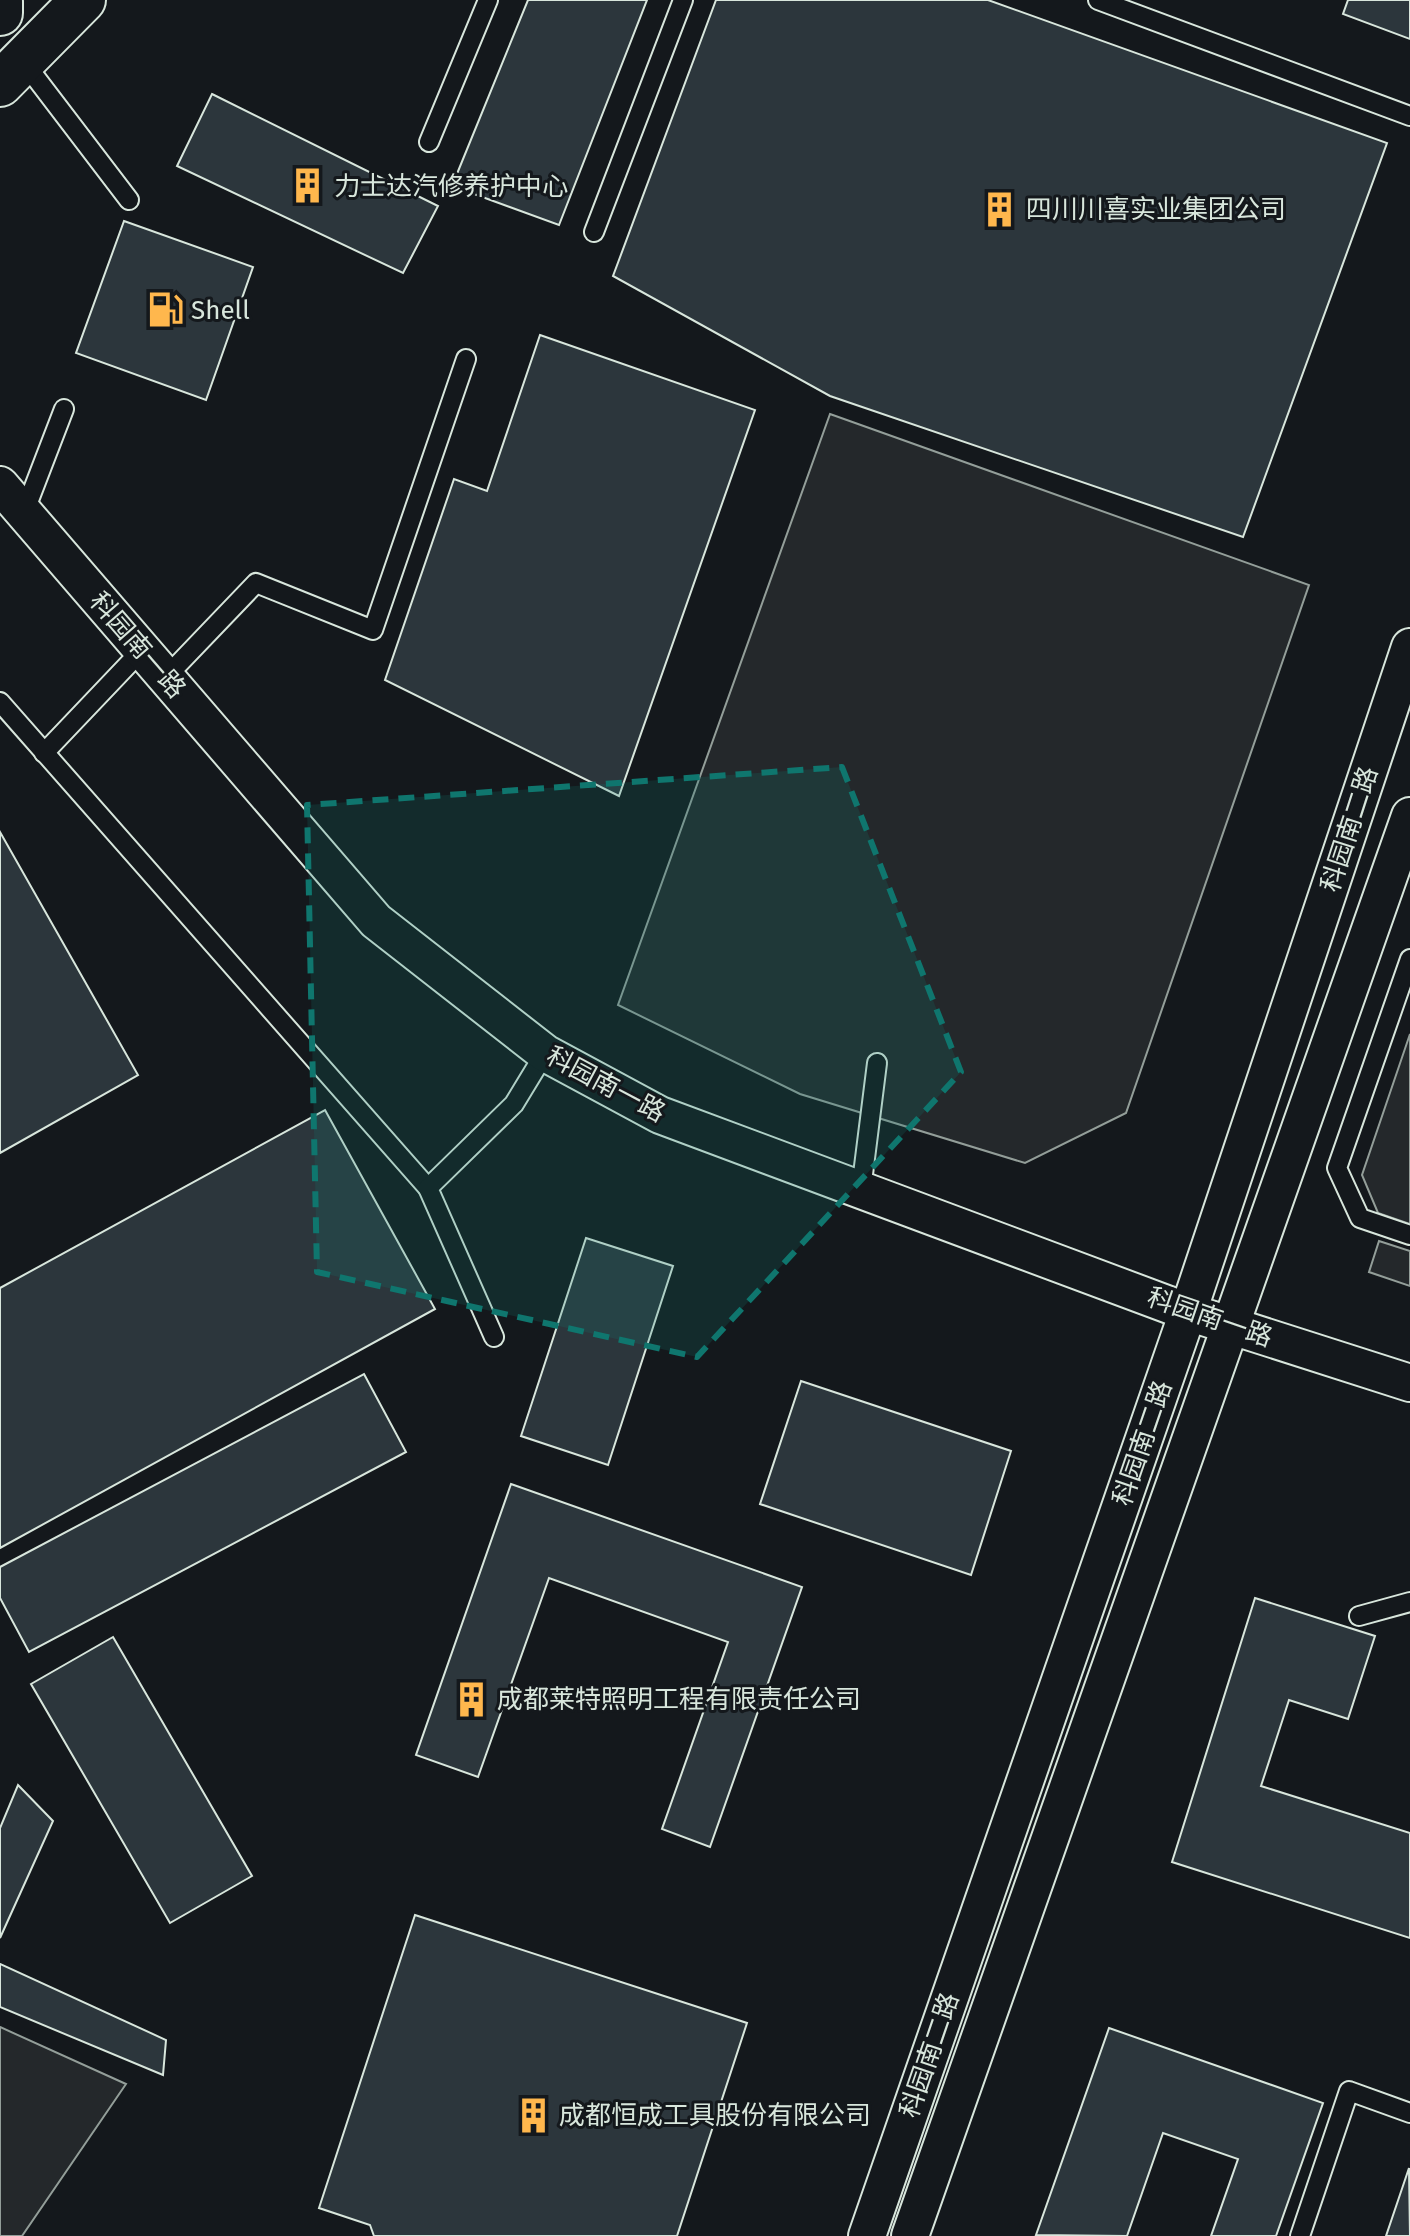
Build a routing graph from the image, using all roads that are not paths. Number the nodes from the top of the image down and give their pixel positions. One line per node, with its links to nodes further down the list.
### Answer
1 (83, 0): 7 (main road)
2 (488, 0): 9 (lane)
3 (683, 0): 11 (lane)
4 (1098, 0): 8 (lane)
5 (0, 2): 6 (main road)
6 (0, 13)
7 (12, 72): 10 (lane)
8 (1410, 116)
9 (429, 142)
10 (129, 200)
11 (594, 232)
12 (466, 359): 18 (lane)
13 (64, 409): 15 (lane)
14 (0, 485): 15 (street, 科园南一路)
15 (24, 513): 17 (street, 科园南一路)
16 (1410, 647): 28 (street, 科园南二路)
17 (142, 650): 18 (street, 科园南一路); 20 (lane)
18 (166, 677): 23 (street, 科园南一路)
19 (0, 702): 20 (lane)
20 (44, 753): 25 (lane)
21 (1410, 816): 29 (street, 科园南二路)
22 (1410, 959): 27 (lane)
23 (545, 1053): 25 (lane); 26 (street, 科园南一路)
24 (877, 1063): 26 (lane)
25 (428, 1188): 30 (lane)
26 (861, 1190): 28 (street, 科园南一路)
27 (1410, 1235)
28 (1188, 1312): 29 (street, 科园南一路); 35 (street, 科园南二路)
29 (1230, 1325): 31 (street, 科园南一路); 36 (street, 科园南二路)
30 (494, 1337)
31 (1410, 1383)
32 (1410, 1602): 33 (lane)
33 (1359, 1616)
34 (1410, 2113): 37 (lane)
35 (867, 2236)
36 (910, 2236)
37 (1300, 2236)

